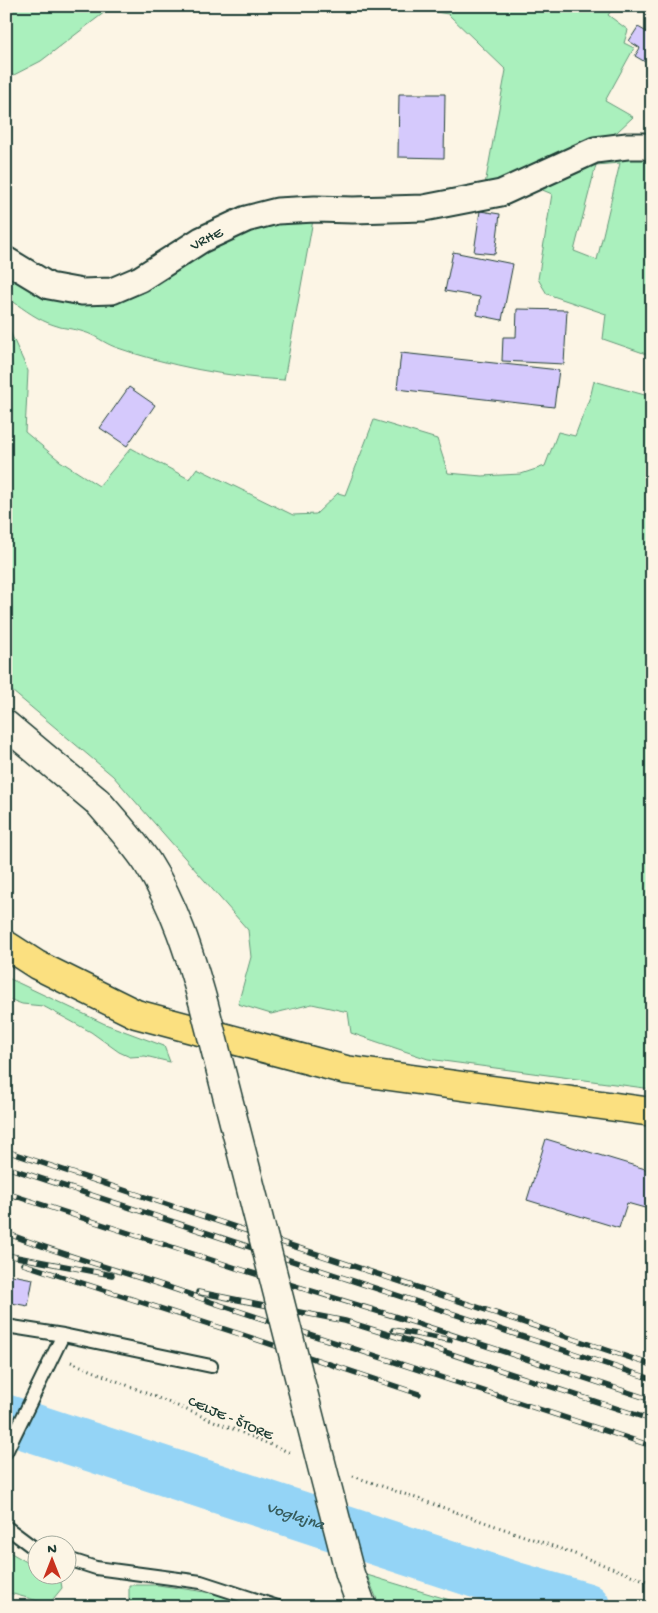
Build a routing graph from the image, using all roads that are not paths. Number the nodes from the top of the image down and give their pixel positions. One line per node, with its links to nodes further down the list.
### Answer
1 (652, 148): 2 (street, VRHE)
2 (6, 260)
3 (6, 725): 14 (street, bridge)
4 (6, 946): 5 (main road)
5 (652, 1112)
6 (6, 1326): 7 (lane)
7 (63, 1335): 8 (lane); 9 (lane)
8 (211, 1366)
9 (6, 1452)
10 (6, 1526): 11 (lane)
11 (28, 1543)
12 (78, 1562): 13 (lane)
13 (278, 1607)
14 (362, 1607)

